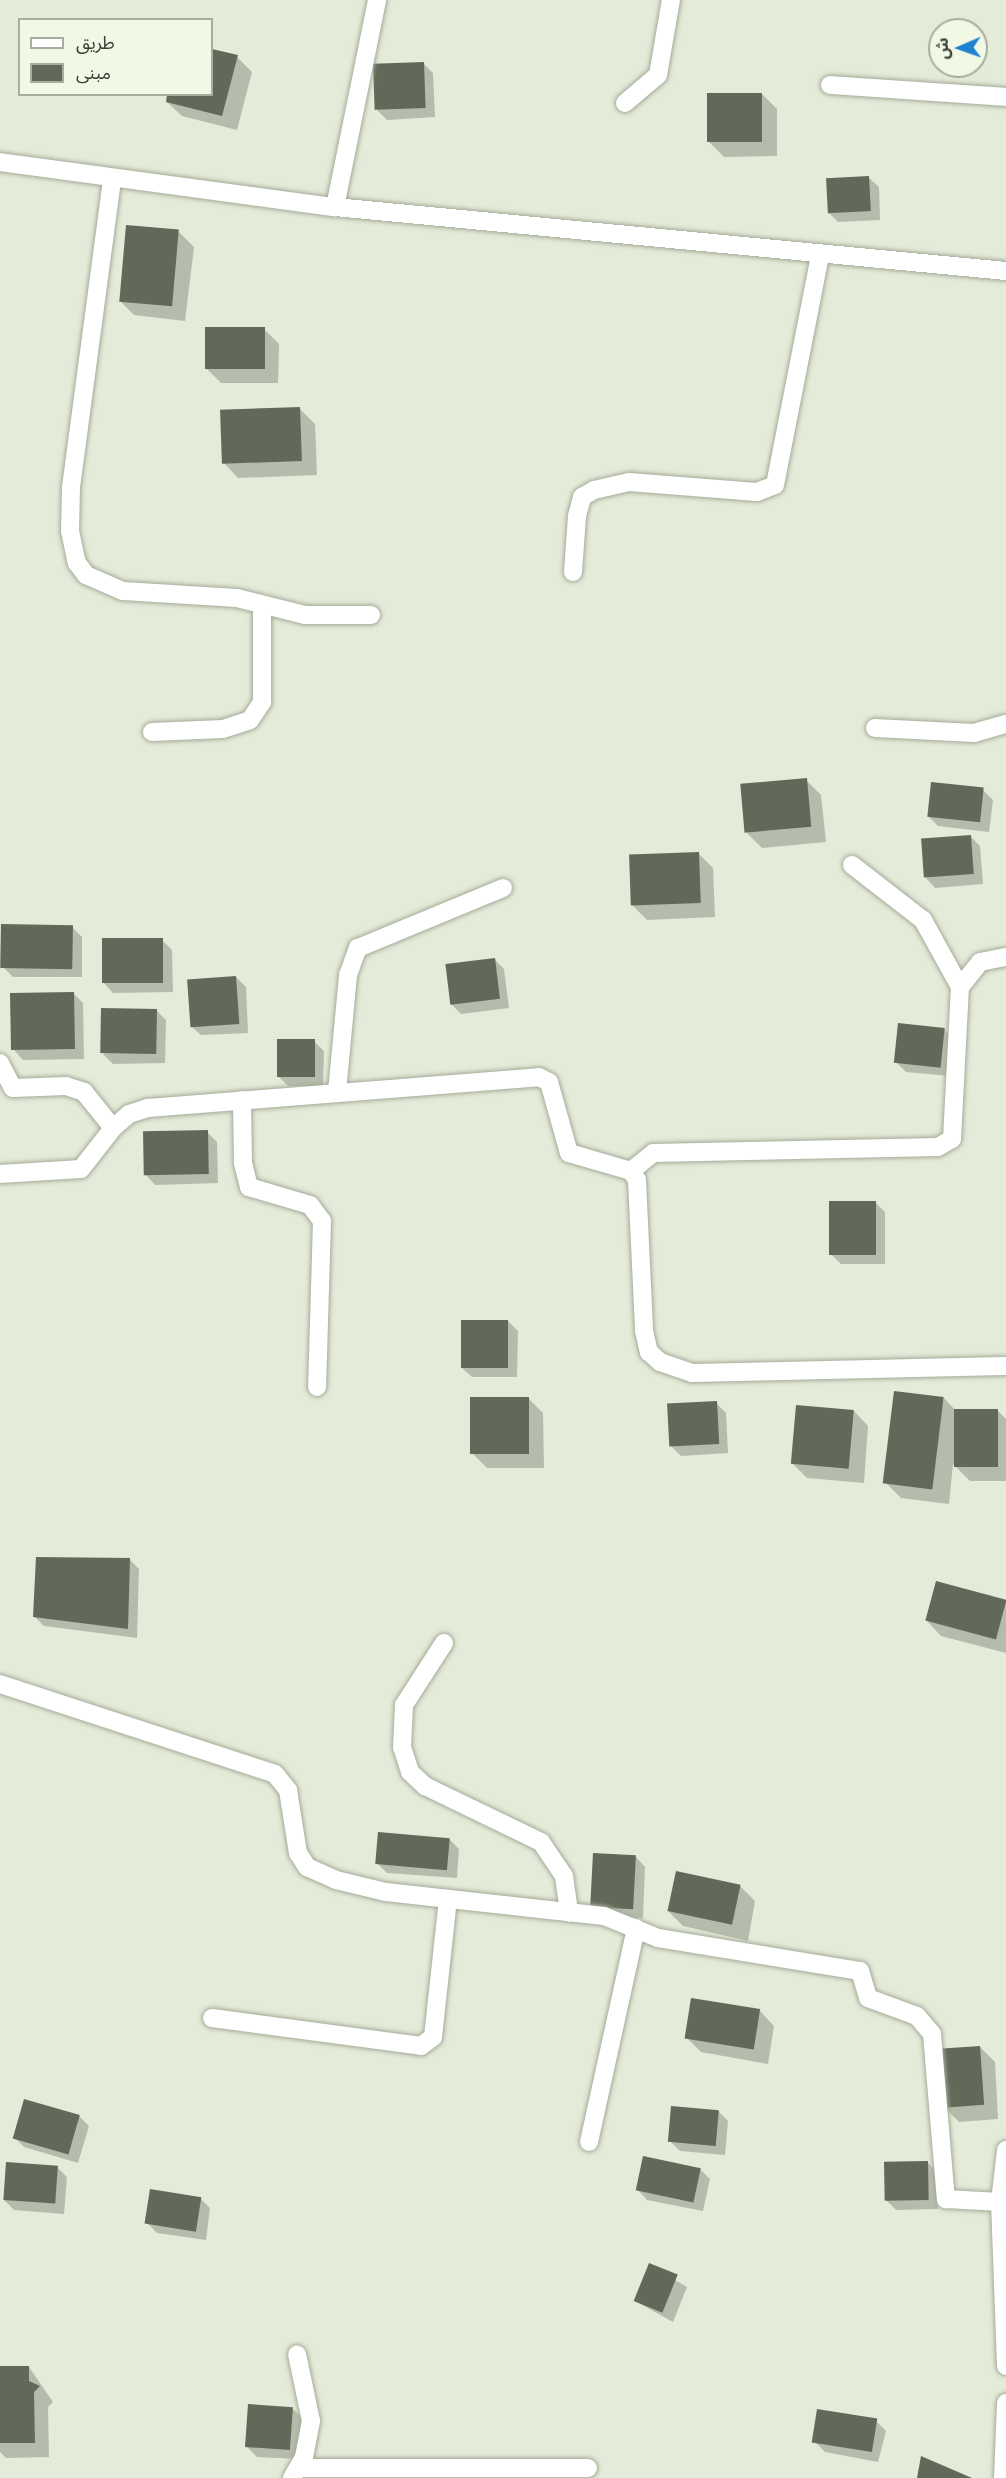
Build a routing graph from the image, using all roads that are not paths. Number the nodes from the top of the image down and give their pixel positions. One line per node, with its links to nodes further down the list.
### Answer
1 (377, 0): 8 (street)
2 (671, 0): 5 (street)
3 (830, 85): 4 (street)
4 (1006, 97)
5 (626, 103)
6 (0, 162): 7 (street)
7 (112, 180): 8 (street); 12 (street)
8 (335, 207): 9 (street)
9 (820, 255): 10 (street); 11 (street)
10 (1006, 271)
11 (573, 572)
12 (262, 605): 13 (street); 16 (street)
13 (370, 615)
14 (1006, 724): 15 (street)
15 (875, 728)
16 (152, 732)
17 (852, 865): 20 (street)
18 (503, 888): 22 (street)
19 (1006, 957): 20 (street)
20 (960, 987): 25 (street)
21 (0, 1063): 24 (street)
22 (337, 1092): 23 (street); 25 (street)
23 (242, 1100): 24 (street); 28 (street)
24 (112, 1128): 26 (street)
25 (631, 1171): 27 (street)
26 (0, 1174)
27 (1006, 1366)
28 (317, 1387)
29 (444, 1643): 32 (street)
30 (0, 1684): 31 (street)
31 (448, 1899): 32 (street); 34 (street)
32 (569, 1913): 33 (street)
33 (636, 1928): 35 (street); 37 (street)
34 (212, 2018)
35 (589, 2142)
36 (1006, 2151): 37 (street)
37 (999, 2202): 39 (street)
38 (297, 2354): 42 (street)
39 (1006, 2366)
40 (1006, 2403): 43 (street)
41 (588, 2468): 42 (street)
42 (296, 2473)
43 (1003, 2478)

